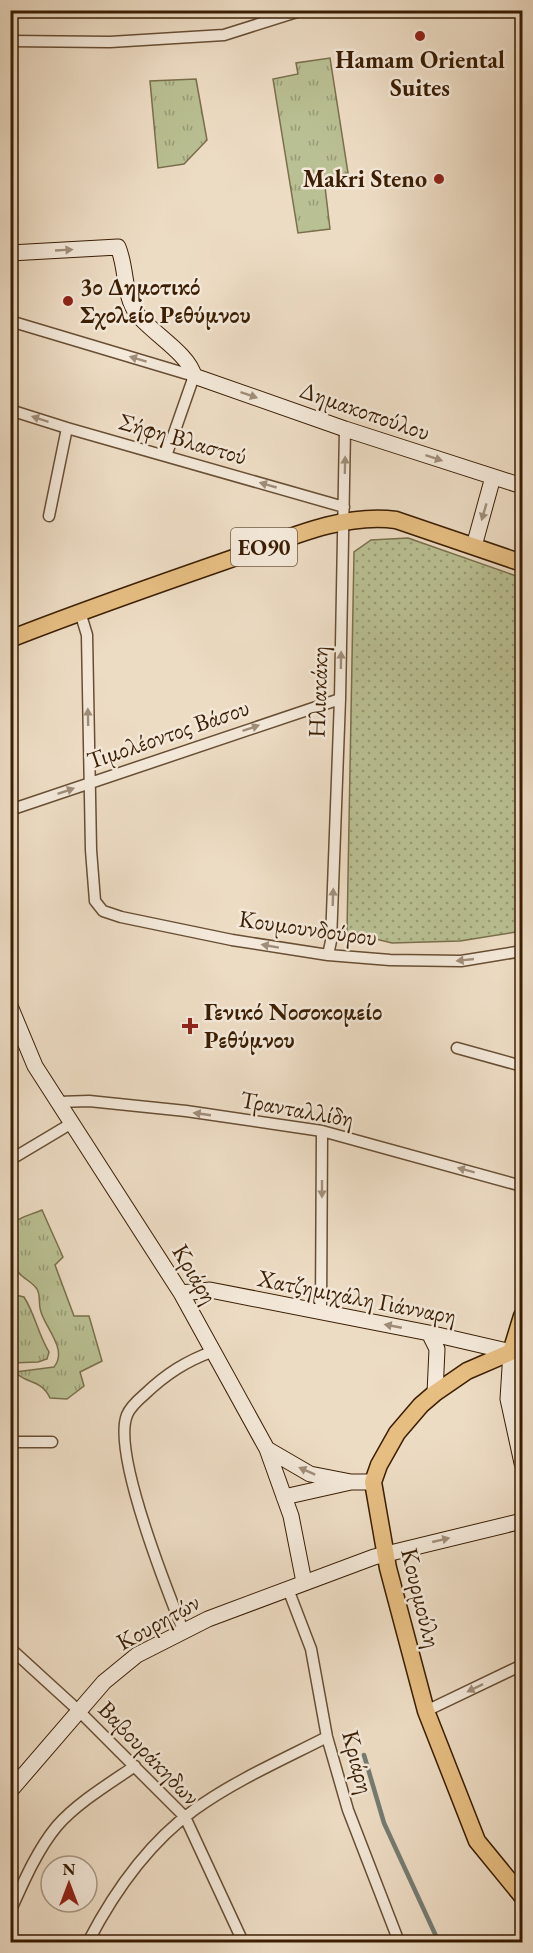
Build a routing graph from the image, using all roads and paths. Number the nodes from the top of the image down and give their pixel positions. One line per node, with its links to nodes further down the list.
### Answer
1 (303, 10): 2 (street)
2 (10, 41)
3 (10, 253): 5 (street, one-way to 5)
4 (10, 321): 5 (street, one-way to 4)
5 (194, 376): 8 (street, Δημακοπούλου, one-way to 8); 9 (street)
6 (10, 410): 7 (street, Σήφη Βλαστού, one-way to 6)
7 (67, 428): 9 (street, Σήφη Βλαστού); 13 (street)
8 (345, 429): 10 (street, Δημακοπούλου, one-way to 10); 12 (street, Ηλιακάκη, one-way to 8)
9 (166, 456): 12 (street, Σήφη Βλαστού, one-way to 9)
10 (493, 477): 11 (street, Δημακοπούλου); 14 (street, one-way to 14)
11 (522, 486)
12 (344, 514): 14 (main road, ΕΟ90); 16 (main road, ΕΟ90); 18 (street, Ηλιακάκη, one-way to 12)
13 (49, 516)
14 (474, 546): 15 (main road, ΕΟ90)
15 (522, 563)
16 (80, 612): 17 (main road, ΕΟ90); 19 (street, one-way to 16)
17 (10, 639)
18 (340, 699): 19 (street, Τιμολέοντος Βάσου, one-way to 18); 22 (street, Ηλιακάκη, one-way to 18)
19 (90, 782): 20 (street, Τιμολέοντος Βάσου, one-way to 19); 22 (street, Κουμουνδούρου, one-way to 19)
20 (10, 810)
21 (522, 951): 22 (street, Κουμουνδούρου, one-way to 22)
22 (328, 955)
23 (10, 1006): 26 (street, Κριάρη)
24 (457, 1048): 25 (street)
25 (522, 1066)
26 (58, 1102): 27 (street, Κριάρη); 28 (street, Τρανταλλίδη, one-way to 26)
27 (72, 1123): 29 (street); 31 (street, Κριάρη)
28 (322, 1131): 30 (street, Τρανταλλίδη, one-way to 28); 32 (street, one-way to 32)
29 (10, 1160)
30 (522, 1186)
31 (182, 1293): 32 (street, Χατζημιχάλη Γιάνναρη); 35 (street, Κριάρη)
32 (321, 1312): 34 (street, Χατζημιχάλη Γιάνναρη, one-way to 32)
33 (522, 1316): 36 (main road)
34 (429, 1333): 36 (street, Χατζημιχάλη Γιάνναρη); 37 (street)
35 (214, 1351): 40 (street, Κριάρη); 49 (street)
36 (517, 1352): 37 (main road); 41 (street)
37 (435, 1393): 43 (main road)
38 (10, 1442): 39 (street)
39 (52, 1442)
40 (267, 1449): 42 (street, one-way to 40); 44 (street, Κριάρη)
41 (522, 1462)
42 (351, 1482): 43 (street); 44 (street)
43 (373, 1482): 46 (main road, Κουρμούλη)
44 (284, 1497): 47 (street, Κριάρη)
45 (522, 1521): 46 (street, Κουρητών, one-way to 45)
46 (384, 1553): 47 (street, Κουρητών); 53 (main road, Κουρμούλη)
47 (304, 1582): 48 (street, Κουρητών)
48 (288, 1589): 49 (street, Κουρητών); 54 (street, Κριάρη)
49 (183, 1630): 52 (street, Κουρητών)
50 (10, 1648): 52 (street, Βαβουράκηδων)
51 (522, 1665): 53 (street, one-way to 53)
52 (79, 1711): 55 (street, Βαβουράκηδων); 56 (street, Κουρητών)
53 (426, 1712): 58 (main road, Κουρμούλη)
54 (327, 1737): 57 (street); 62 (street, Κριάρη)
55 (135, 1766): 57 (street, Βαβουράκηδων); 59 (street)
56 (10, 1791)
57 (185, 1817): 60 (street); 61 (street, Βαβουράκηδων)
58 (522, 1896)
59 (10, 1912)
60 (88, 1942)
61 (243, 1942)
62 (399, 1942)

